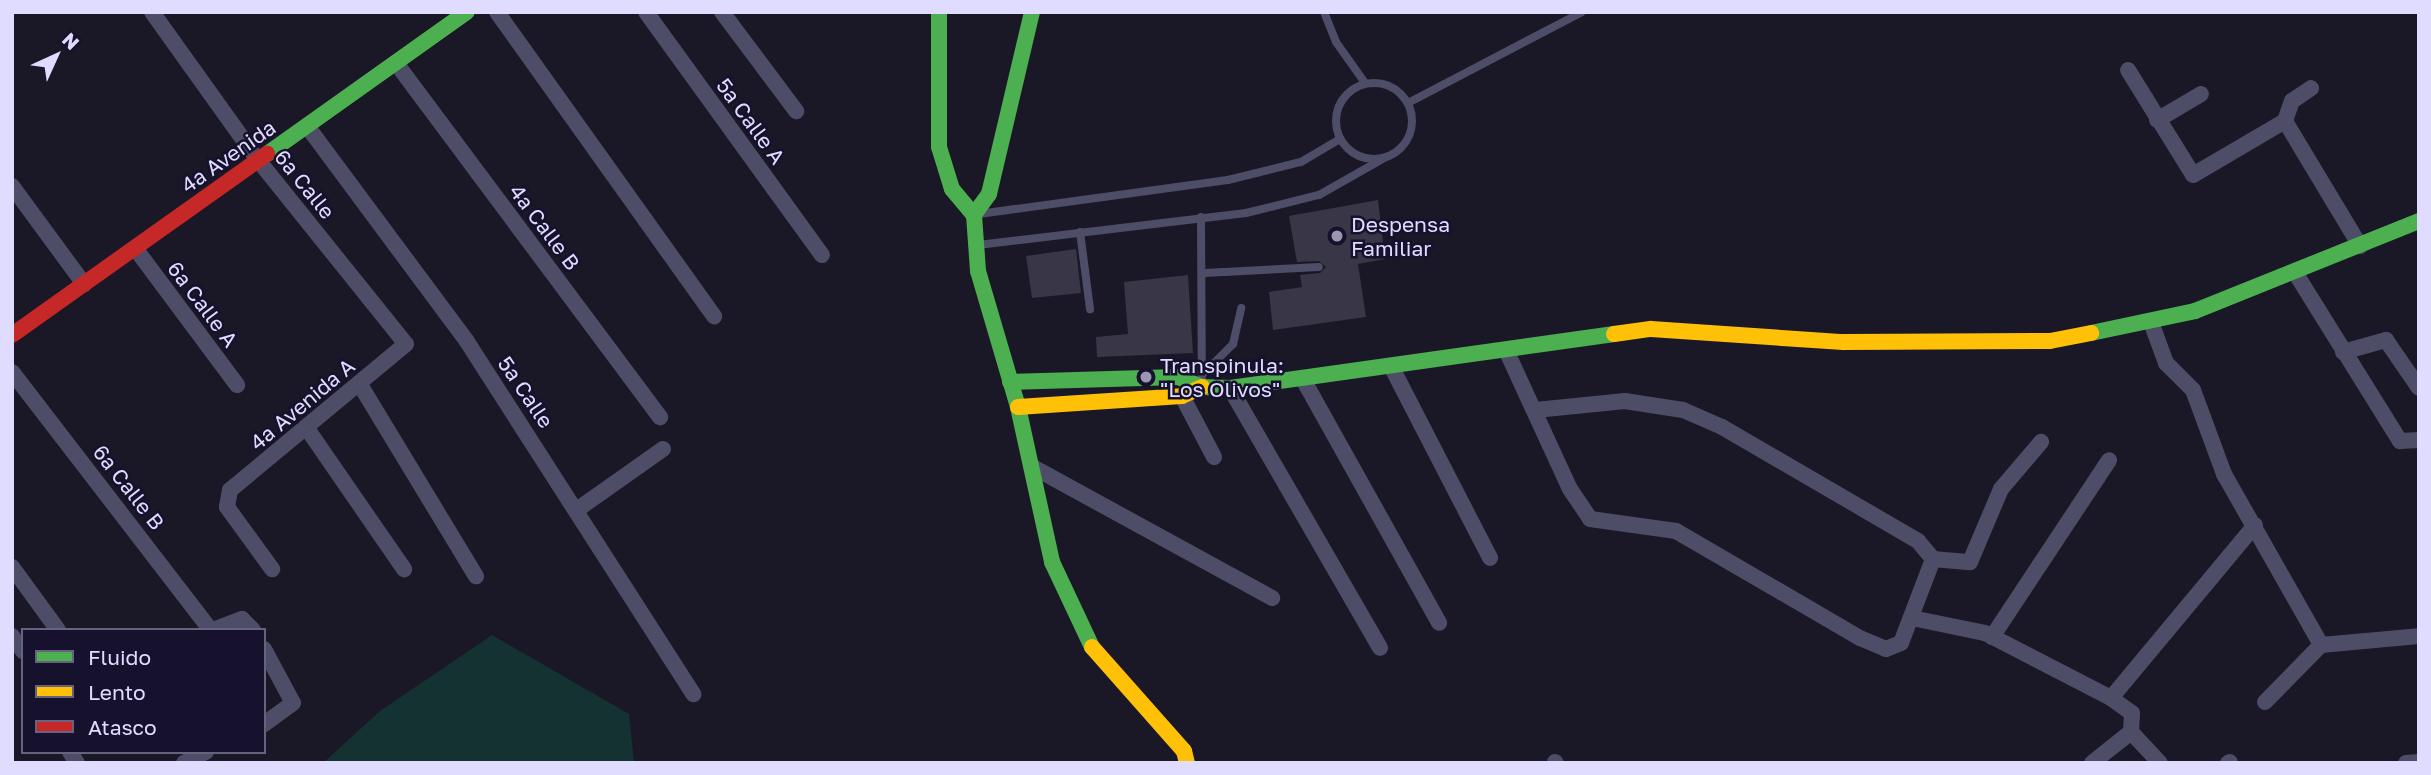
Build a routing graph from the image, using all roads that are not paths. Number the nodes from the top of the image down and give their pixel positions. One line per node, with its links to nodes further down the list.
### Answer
1 (152, 12): 22 (street, 6a Calle)
2 (467, 12): 10 (street, 4a Avenida)
3 (497, 12): 38 (street)
4 (646, 12): 31 (street, 5a Calle A)
5 (722, 12): 16 (street)
6 (939, 12): 24 (street)
7 (1032, 12): 24 (street)
8 (1324, 12): 12 (lane)
9 (1582, 12): 15 (lane)
10 (396, 63): 19 (street, 4a Avenida); 57 (street, 4a Calle B)
11 (2128, 69): 17 (street)
12 (1365, 83): 15 (lane); 20 (lane)
13 (2311, 88): 18 (street)
14 (2201, 94): 17 (street)
15 (1408, 103): 21 (lane)
16 (796, 111)
17 (2157, 120): 18 (street)
18 (2285, 121): 29 (street)
19 (307, 125): 22 (street, 4a Avenida); 66 (street, 5a Calle)
20 (1340, 139): 21 (lane); 24 (lane)
21 (1384, 158): 25 (lane)
22 (258, 160): 30 (street, 4a Avenida); 41 (street, 6a Calle)
23 (12, 186): 35 (street)
24 (974, 215): 28 (street)
25 (1201, 218): 27 (lane); 33 (lane)
26 (2419, 221): 29 (street)
27 (1080, 232): 28 (lane); 37 (lane)
28 (975, 245): 48 (street)
29 (2360, 246): 34 (street)
30 (135, 248): 35 (street, 4a Avenida); 50 (street, 6a Calle A)
31 (822, 255)
32 (1319, 267): 33 (lane)
33 (1205, 273): 46 (lane)
34 (2296, 274): 39 (street); 43 (street)
35 (84, 284): 40 (street, 4a Avenida)
36 (1241, 308): 46 (lane)
37 (1090, 309)
38 (714, 316)
39 (2151, 322): 42 (street); 67 (street)
40 (12, 335)
41 (406, 344): 49 (street, 4a Avenida A)
42 (1506, 350): 44 (street); 56 (street)
43 (2343, 352): 52 (street); 59 (street)
44 (1391, 366): 47 (street); 68 (street)
45 (12, 372): 78 (street, 6a Calle B)
46 (1203, 380): 48 (street); 51 (street); 53 (street)
47 (1304, 381): 51 (street); 76 (street)
48 (1010, 382): 55 (street)
49 (359, 383): 58 (street, 4a Avenida A); 73 (street)
50 (237, 385)
51 (1230, 388): 84 (street)
52 (2419, 388)
53 (1182, 396): 54 (street); 63 (street)
54 (1055, 404): 55 (street); 60 (street)
55 (1018, 407): 60 (street)
56 (1535, 410): 69 (street); 75 (street)
57 (660, 417)
58 (306, 427): 71 (street, 4a Avenida A); 72 (street)
59 (2419, 440)
60 (1025, 441): 65 (street)
61 (2041, 442): 69 (street)
62 (663, 449): 66 (street)
63 (1214, 457)
64 (2109, 460): 82 (street)
65 (1031, 466): 74 (street); 94 (street)
66 (578, 509): 86 (street, 5a Calle)
67 (2255, 525): 83 (street); 87 (street)
68 (1490, 558)
69 (1933, 559): 75 (street)
70 (12, 568): 77 (street)
71 (272, 569)
72 (404, 569)
73 (476, 576)
74 (1272, 598)
75 (1912, 618): 82 (street)
76 (1439, 623)
77 (57, 628)
78 (210, 628)
79 (217, 628): 80 (street, 6a Calle B)
80 (251, 628)
81 (2419, 636): 83 (street)
82 (1992, 637): 87 (street)
83 (2321, 645): 88 (street)
84 (1380, 648)
85 (266, 653): 89 (street)
86 (693, 694)
87 (2111, 698): 90 (street)
88 (2265, 702)
89 (266, 722)
90 (2130, 732): 95 (street); 96 (street)
91 (202, 754): 93 (street)
92 (2419, 762): 97 (street)
93 (184, 763)
94 (1187, 763)
95 (2092, 763)
96 (2160, 763)
97 (2406, 763)

